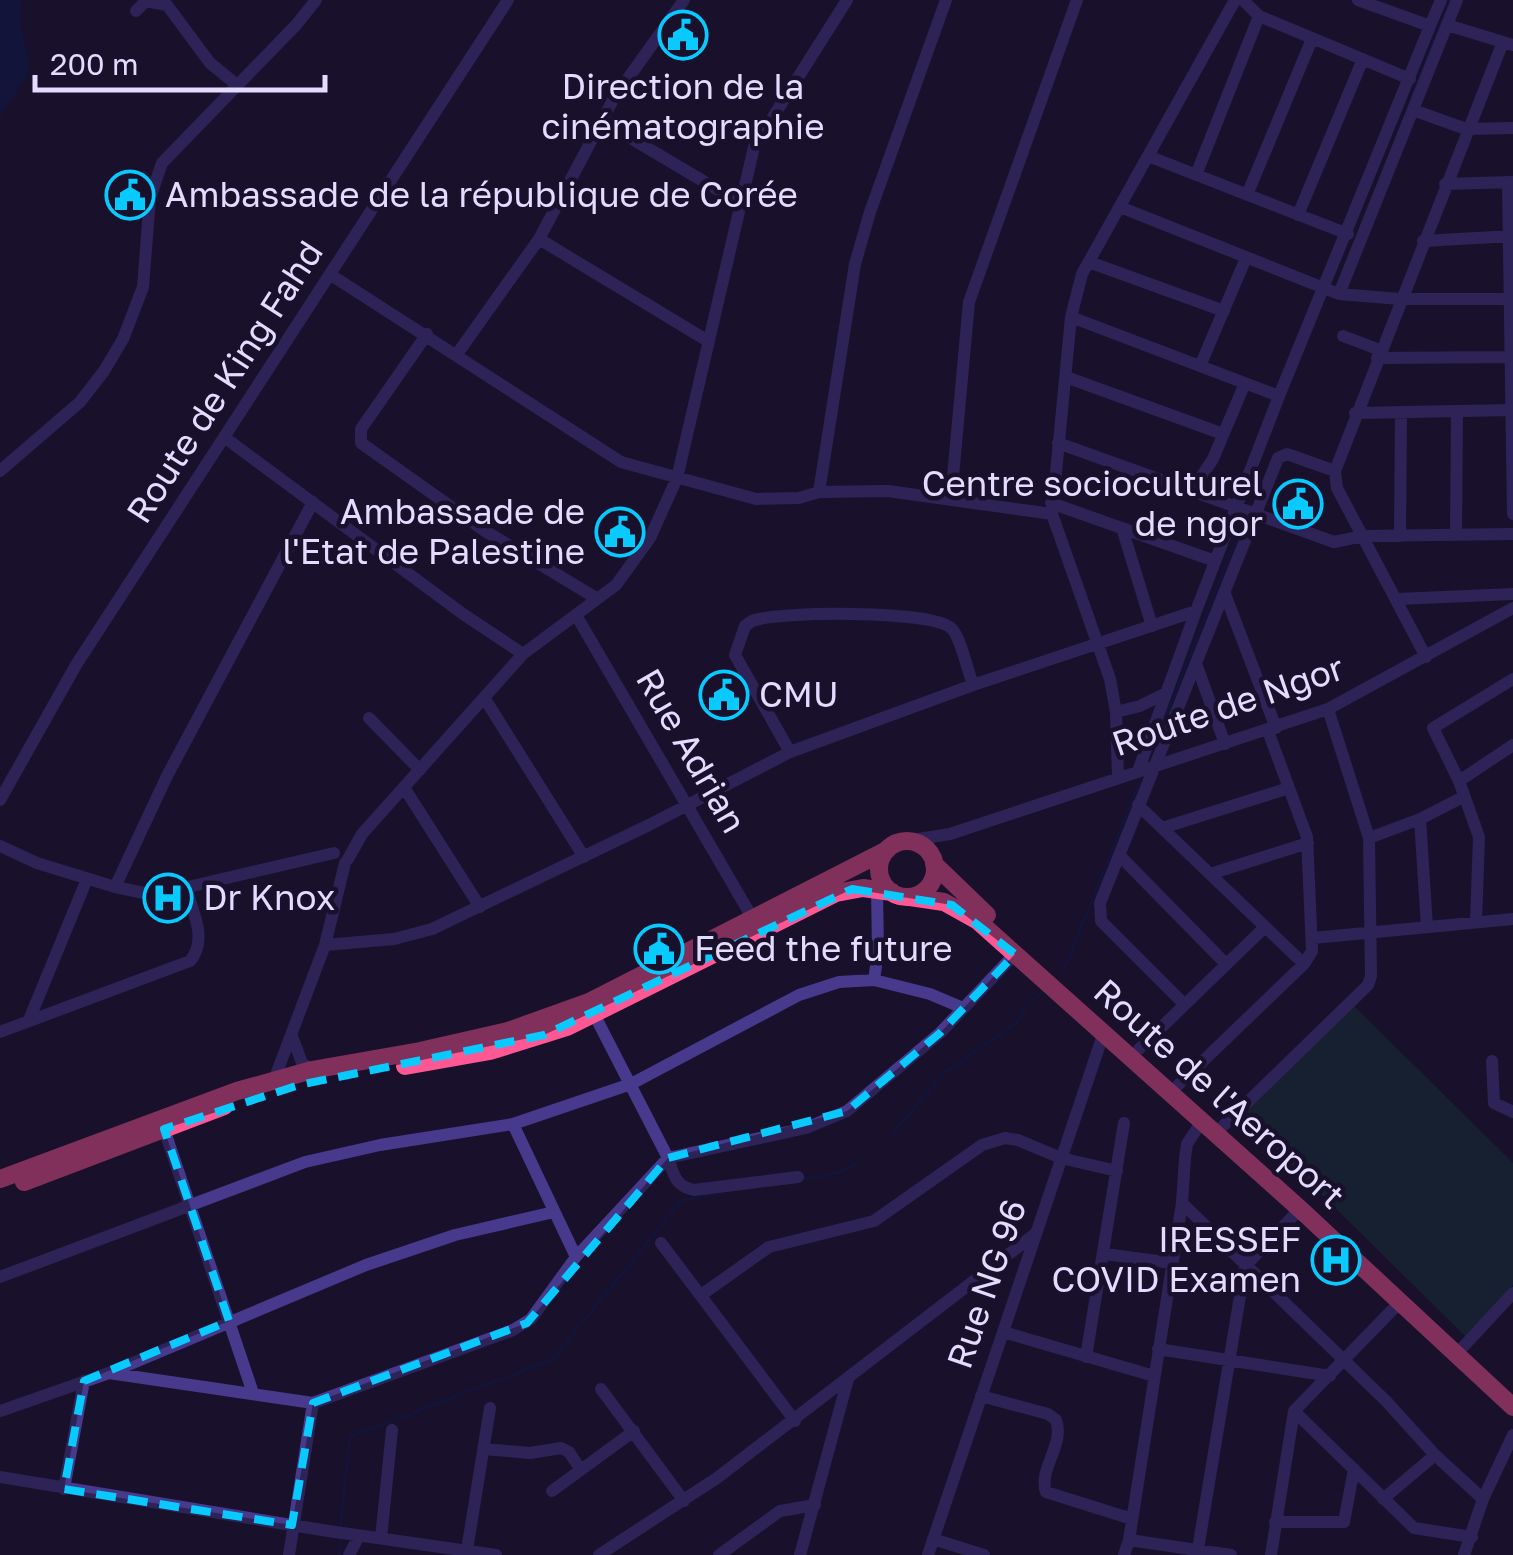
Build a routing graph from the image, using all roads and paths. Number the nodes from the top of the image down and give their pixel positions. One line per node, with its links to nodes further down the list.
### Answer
1 (316, 0): 20 (street)
2 (508, 0): 39 (street, Route de King Fahd)
3 (684, 0): 22 (street)
4 (847, 0): 30 (street)
5 (946, 0): 66 (street)
6 (1076, 0): 68 (street)
7 (1358, 0): 11 (street)
8 (1441, 0): 15 (street)
9 (1457, 0): 14 (street)
10 (1237, 1): 13 (street); 25 (street)
11 (1379, 4): 15 (street)
12 (136, 12): 20 (street)
13 (1259, 16): 16 (street); 26 (street)
14 (1447, 25): 17 (street); 21 (street)
15 (1430, 26): 19 (street)
16 (1312, 40): 18 (street); 29 (street)
17 (1508, 43): 24 (street)
18 (1363, 59): 19 (street); 32 (street)
19 (1410, 79): 33 (street)
20 (237, 85): 63 (street)
21 (1413, 110): 24 (street); 41 (street)
22 (602, 121): 30 (street); 35 (street)
23 (1513, 128): 24 (street)
24 (1466, 129): 28 (street)
25 (1148, 156): 26 (street); 31 (street)
26 (1196, 175): 29 (street)
27 (1511, 182): 28 (street); 34 (street)
28 (1445, 184): 36 (street)
29 (1247, 195): 32 (street)
30 (740, 203): 48 (street)
31 (1120, 207): 37 (street); 38 (street)
32 (1298, 215): 33 (street)
33 (1348, 234): 40 (street)
34 (1511, 236): 36 (street); 43 (street)
35 (539, 238): 48 (street); 49 (street)
36 (1423, 241): 42 (street)
37 (1246, 258): 40 (street); 44 (street)
38 (1089, 262): 44 (street); 45 (street)
39 (332, 275): 46 (street); 61 (street, Route de King Fahd)
40 (1324, 290): 41 (street); 55 (street)
41 (1339, 294): 42 (street)
42 (1400, 299): 43 (street); 50 (street)
43 (1510, 299): 51 (street)
44 (1224, 310): 52 (street)
45 (1072, 317): 52 (street); 53 (street)
46 (426, 334): 49 (street); 82 (street)
47 (1343, 336): 50 (street)
48 (708, 341): 65 (street)
49 (457, 354): 65 (street)
50 (1378, 354): 51 (street); 59 (street)
51 (1511, 357): 56 (street)
52 (1200, 366): 54 (street)
53 (1066, 377): 60 (street); 62 (street)
54 (1245, 383): 55 (street); 60 (street)
55 (1280, 396): 71 (street)
56 (1512, 410): 57 (street); 73 (street)
57 (1457, 411): 58 (street); 76 (street)
58 (1401, 412): 59 (street); 78 (street)
59 (1355, 413): 64 (street)
60 (1223, 434): 67 (street)
61 (224, 438): 69 (street); 111 (street, Route de King Fahd)
62 (1058, 443): 67 (street); 70 (street)
63 (0, 472)
64 (1334, 472): 72 (street); 77 (street)
65 (677, 478): 66 (street); 82 (street)
66 (818, 492): 68 (street)
67 (1192, 492): 71 (street)
68 (950, 498): 70 (street)
69 (313, 502): 89 (street); 128 (street)
70 (1052, 508): 74 (street); 88 (street)
71 (1236, 508): 72 (street); 79 (street)
72 (1254, 514): 77 (street); 80 (street)
73 (1513, 514)
74 (1122, 528): 79 (street); 87 (street)
75 (1513, 534): 76 (street)
76 (1456, 535): 78 (street)
77 (1363, 536): 78 (street); 83 (street)
78 (1400, 536)
79 (1215, 561): 85 (street)
80 (1225, 594): 91 (street); 99 (street)
81 (1513, 594): 83 (street)
82 (596, 598): 86 (street)
83 (1397, 598): 90 (street)
84 (1512, 610): 90 (street, Route de Ngor)
85 (1196, 611): 87 (street); 94 (street)
86 (576, 614): 89 (street); 112 (street, Rue Adrian)
87 (1152, 626): 88 (street)
88 (1098, 645): 93 (street); 97 (street)
89 (523, 654): 95 (street)
90 (1426, 657): 96 (street, Route de Ngor)
91 (1197, 666): 100 (street); 103 (street)
92 (1513, 678): 107 (street)
93 (973, 685): 102 (street); 102 (street)
94 (1166, 693): 97 (street); 105 (street)
95 (484, 699): 104 (street); 124 (street)
96 (1328, 708): 99 (street, Route de Ngor); 117 (street)
97 (1116, 712): 106 (street)
98 (369, 718): 104 (street)
99 (1272, 729): 100 (street, Route de Ngor); 108 (street)
100 (1225, 744): 103 (street, Route de Ngor)
101 (1513, 745): 107 (street)
102 (790, 752): 112 (street)
103 (1154, 766): 105 (street, Route de Ngor); 113 (street)
104 (420, 770): 109 (street)
105 (1138, 771): 106 (street, Route de Ngor)
106 (1118, 777): 116 (street, Route de Ngor)
107 (1459, 781): 110 (street)
108 (1289, 788): 115 (street); 119 (street)
109 (405, 789): 122 (street); 131 (street)
110 (1464, 796): 114 (street); 134 (street)
111 (0, 800)
112 (688, 804): 124 (street); 132 (street, Rue Adrian)
113 (1138, 805): 115 (street); 123 (street)
114 (1420, 819): 117 (street); 136 (street)
115 (1162, 828): 126 (street)
116 (950, 834): 118 (street, Route de Ngor); 125 (street)
117 (1369, 838): 137 (street)
118 (906, 841): 121 (highway); 125 (highway)
119 (1308, 843): 126 (street); 138 (street)
120 (0, 846): 127 (street)
121 (887, 850): 130 (highway); 132 (highway)
122 (343, 856): 129 (street); 139 (street)
123 (1120, 856): 141 (street); 144 (street)
124 (584, 857): 131 (street)
125 (934, 862): 130 (highway); 151 (highway, Route de l'Aeroport)
126 (1210, 874): 135 (street)
127 (87, 879): 128 (street); 147 (street)
128 (115, 887): 129 (street)
129 (186, 888): 147 (street)
130 (893, 893): 140 (highway, Route de l'Aeroport); 143 (street); 146 (highway)
131 (480, 907): 139 (street)
132 (753, 919): 153 (highway)
133 (1513, 919): 134 (street)
134 (1476, 922): 136 (street)
135 (1265, 927): 141 (street); 142 (street)
136 (1427, 927): 137 (street)
137 (1371, 932): 138 (street); 161 (street)
138 (1313, 938): 142 (street)
139 (324, 945): 150 (street)
140 (1015, 954): 145 (street); 149 (highway, Route de l'Aeroport)
141 (1226, 964): 144 (street)
142 (1304, 964): 156 (street)
143 (874, 980): 145 (street); 155 (street)
144 (1184, 1004): 151 (street)
145 (963, 1008): 163 (street)
146 (595, 1016): 155 (street); 162 (highway)
147 (29, 1020): 148 (street)
148 (0, 1032)
149 (1104, 1032): 158 (highway, Route de l'Aeroport); 164 (street, Rue NG 96)
150 (292, 1036): 153 (street); 154 (street)
151 (1138, 1049): 156 (highway, Route de l'Aeroport)
152 (1492, 1061): 157 (street)
153 (312, 1070): 154 (highway)
154 (274, 1080): 167 (highway)
155 (630, 1084): 160 (street); 163 (street)
156 (1178, 1084): 161 (highway, Route de l'Aeroport)
157 (1513, 1112)
158 (1202, 1120): 169 (street); 171 (highway, Route de l'Aeroport)
159 (1124, 1123): 165 (street)
160 (513, 1124): 170 (street); 172 (street)
161 (1224, 1126): 185 (highway, Route de l'Aeroport)
162 (164, 1129): 168 (highway); 170 (street)
163 (668, 1158): 166 (street); 176 (street)
164 (1061, 1158): 165 (street); 173 (street, Rue NG 96); 181 (street)
165 (1117, 1171): 175 (street)
166 (798, 1177)
167 (0, 1179)
168 (0, 1191)
169 (1182, 1202): 177 (street); 178 (street)
170 (190, 1203): 179 (street); 183 (street)
171 (1300, 1209): 178 (street); 182 (highway, Route de l'Aeroport)
172 (554, 1212): 176 (street); 183 (street)
173 (1036, 1233): 184 (street, Rue NG 96); 193 (street)
174 (661, 1242): 181 (street)
175 (1105, 1254): 177 (street); 187 (street)
176 (576, 1256): 199 (street)
177 (1172, 1263): 186 (street)
178 (1245, 1266): 188 (street); 189 (street)
179 (0, 1277)
180 (1513, 1293): 185 (street)
181 (701, 1294): 204 (street)
182 (1399, 1303): 189 (street); 200 (highway, Route de l'Aeroport)
183 (229, 1321): 190 (street); 197 (street)
184 (1003, 1332): 187 (street); 198 (street, Rue NG 96)
185 (1463, 1347): 196 (highway, Route de l'Aeroport)
186 (1158, 1350): 188 (street); 191 (street)
187 (1086, 1356): 191 (street)
188 (1228, 1360): 192 (street); 229 (street)
189 (1343, 1362): 192 (street); 209 (street)
190 (109, 1372): 194 (street); 197 (street)
191 (1154, 1376): 219 (street)
192 (1330, 1376): 203 (street)
193 (848, 1378): 204 (street); 218 (street)
194 (84, 1382): 202 (street); 213 (street)
195 (601, 1389): 206 (street)
196 (1513, 1392)
197 (253, 1393): 199 (street)
198 (982, 1396): 219 (street); 225 (street, Rue NG 96)
199 (313, 1402): 221 (street)
200 (1513, 1407)
201 (490, 1408): 208 (street)
202 (0, 1411)
203 (1294, 1411): 210 (street); 220 (street)
204 (795, 1421): 217 (street)
205 (392, 1430): 224 (street)
206 (634, 1431): 211 (street); 217 (street)
207 (1513, 1435): 216 (street)
208 (484, 1449): 211 (street); 228 (street)
209 (1434, 1456): 215 (street); 216 (street)
210 (1354, 1469): 215 (street); 220 (street)
211 (581, 1470): 214 (street)
212 (0, 1477): 213 (street)
213 (64, 1489): 221 (street)
214 (552, 1491)
215 (1383, 1499): 223 (street)
216 (1483, 1499): 223 (street)
217 (684, 1501): 233 (street)
218 (815, 1505): 234 (street); 235 (street)
219 (1132, 1518): 226 (street)
220 (1274, 1522): 240 (street)
221 (292, 1525): 222 (street); 230 (street)
222 (356, 1536): 224 (street); 231 (street)
223 (1472, 1537): 241 (street)
224 (381, 1538): 227 (street)
225 (933, 1539): 236 (street, Rue NG 96); 237 (street)
226 (1129, 1540): 229 (street); 238 (street)
227 (413, 1548): 228 (street)
228 (466, 1550): 232 (street)
229 (1197, 1552): 239 (street)
230 (289, 1555)
231 (349, 1555)
232 (496, 1555)
233 (598, 1555)
234 (719, 1555)
235 (800, 1555)
236 (928, 1555)
237 (984, 1555)
238 (1124, 1555)
239 (1231, 1555)
240 (1271, 1555)
241 (1464, 1555)

